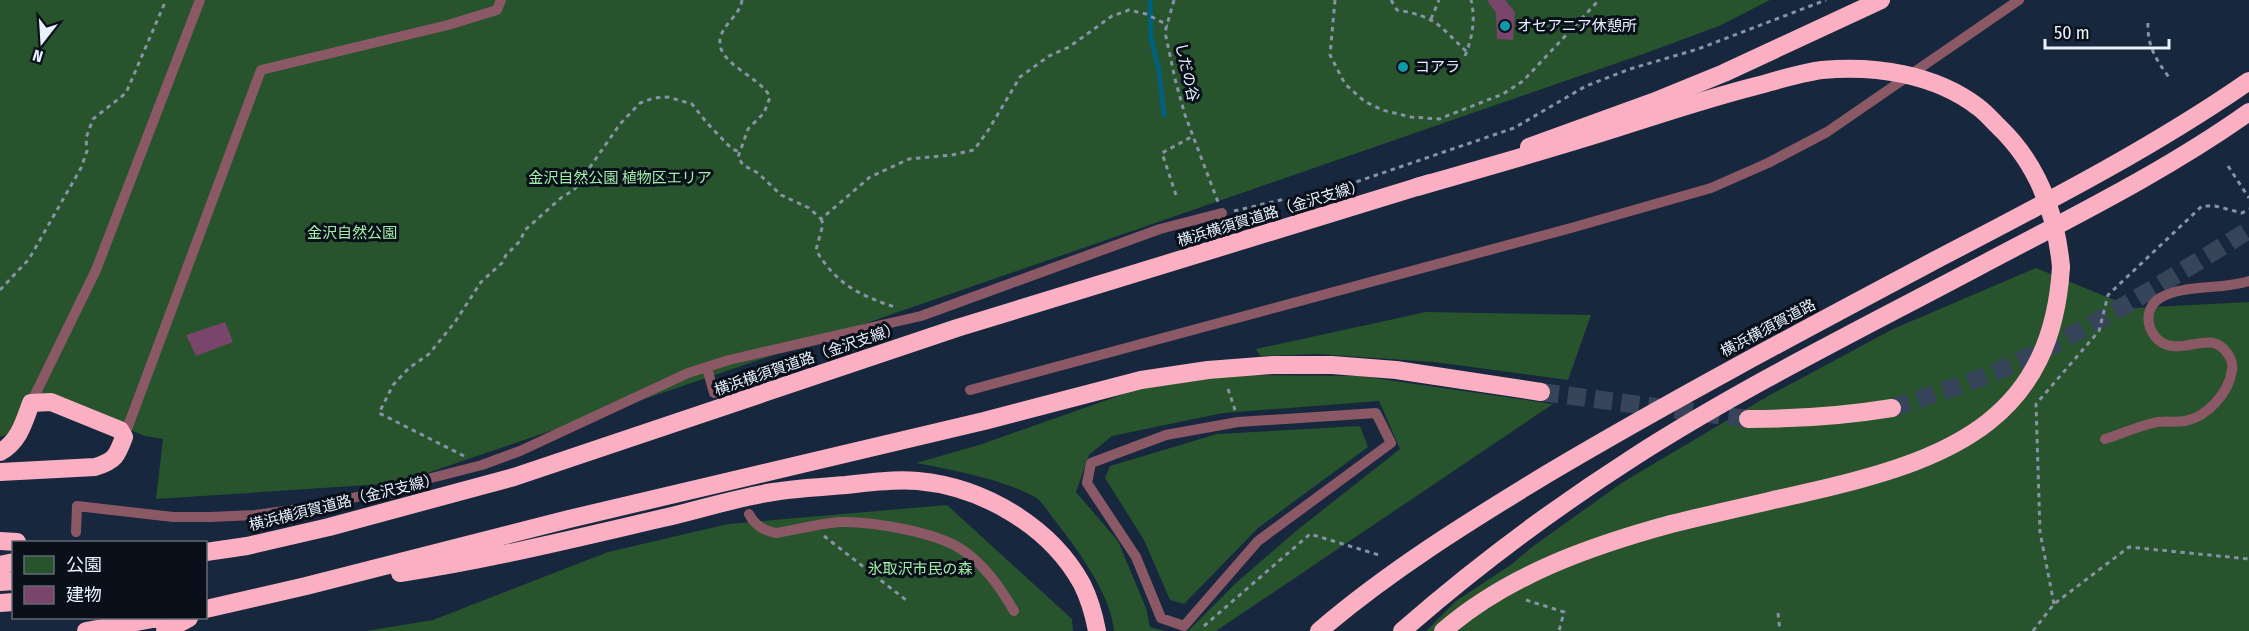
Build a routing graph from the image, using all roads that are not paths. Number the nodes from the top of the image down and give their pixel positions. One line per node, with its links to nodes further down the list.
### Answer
1 (200, 0): 14 (lane)
2 (501, 0): 18 (lane)
3 (1881, 0): 7 (highway, bridge)
4 (2019, 0): 11 (lane)
5 (2249, 81): 35 (highway, 横浜横須賀道路)
6 (2249, 112): 36 (highway)
7 (1417, 187): 24 (highway, 横浜横須賀道路（金沢支線）); 37 (highway, bridge)
8 (1222, 213): 10 (lane)
9 (2249, 281): 19 (lane)
10 (707, 368): 13 (lane); 23 (lane)
11 (970, 390)
12 (1541, 392): 25 (highway)
13 (714, 393)
14 (31, 403): 18 (highway); 20 (highway)
15 (1892, 408): 16 (highway)
16 (1748, 419)
17 (1238, 422): 17 (lane)
18 (124, 436): 21 (highway)
19 (2105, 439)
20 (0, 452)
21 (0, 472)
22 (749, 514): 27 (lane)
23 (76, 532)
24 (207, 552)
25 (306, 586): 26 (highway); 34 (highway)
26 (207, 609)
27 (1014, 611)
28 (152, 619): 31 (highway)
29 (164, 619): 32 (highway)
30 (187, 619): 33 (highway)
31 (86, 631)
32 (138, 631)
33 (165, 631)
34 (1097, 631)
35 (1319, 631)
36 (1402, 631)
37 (1443, 631)

